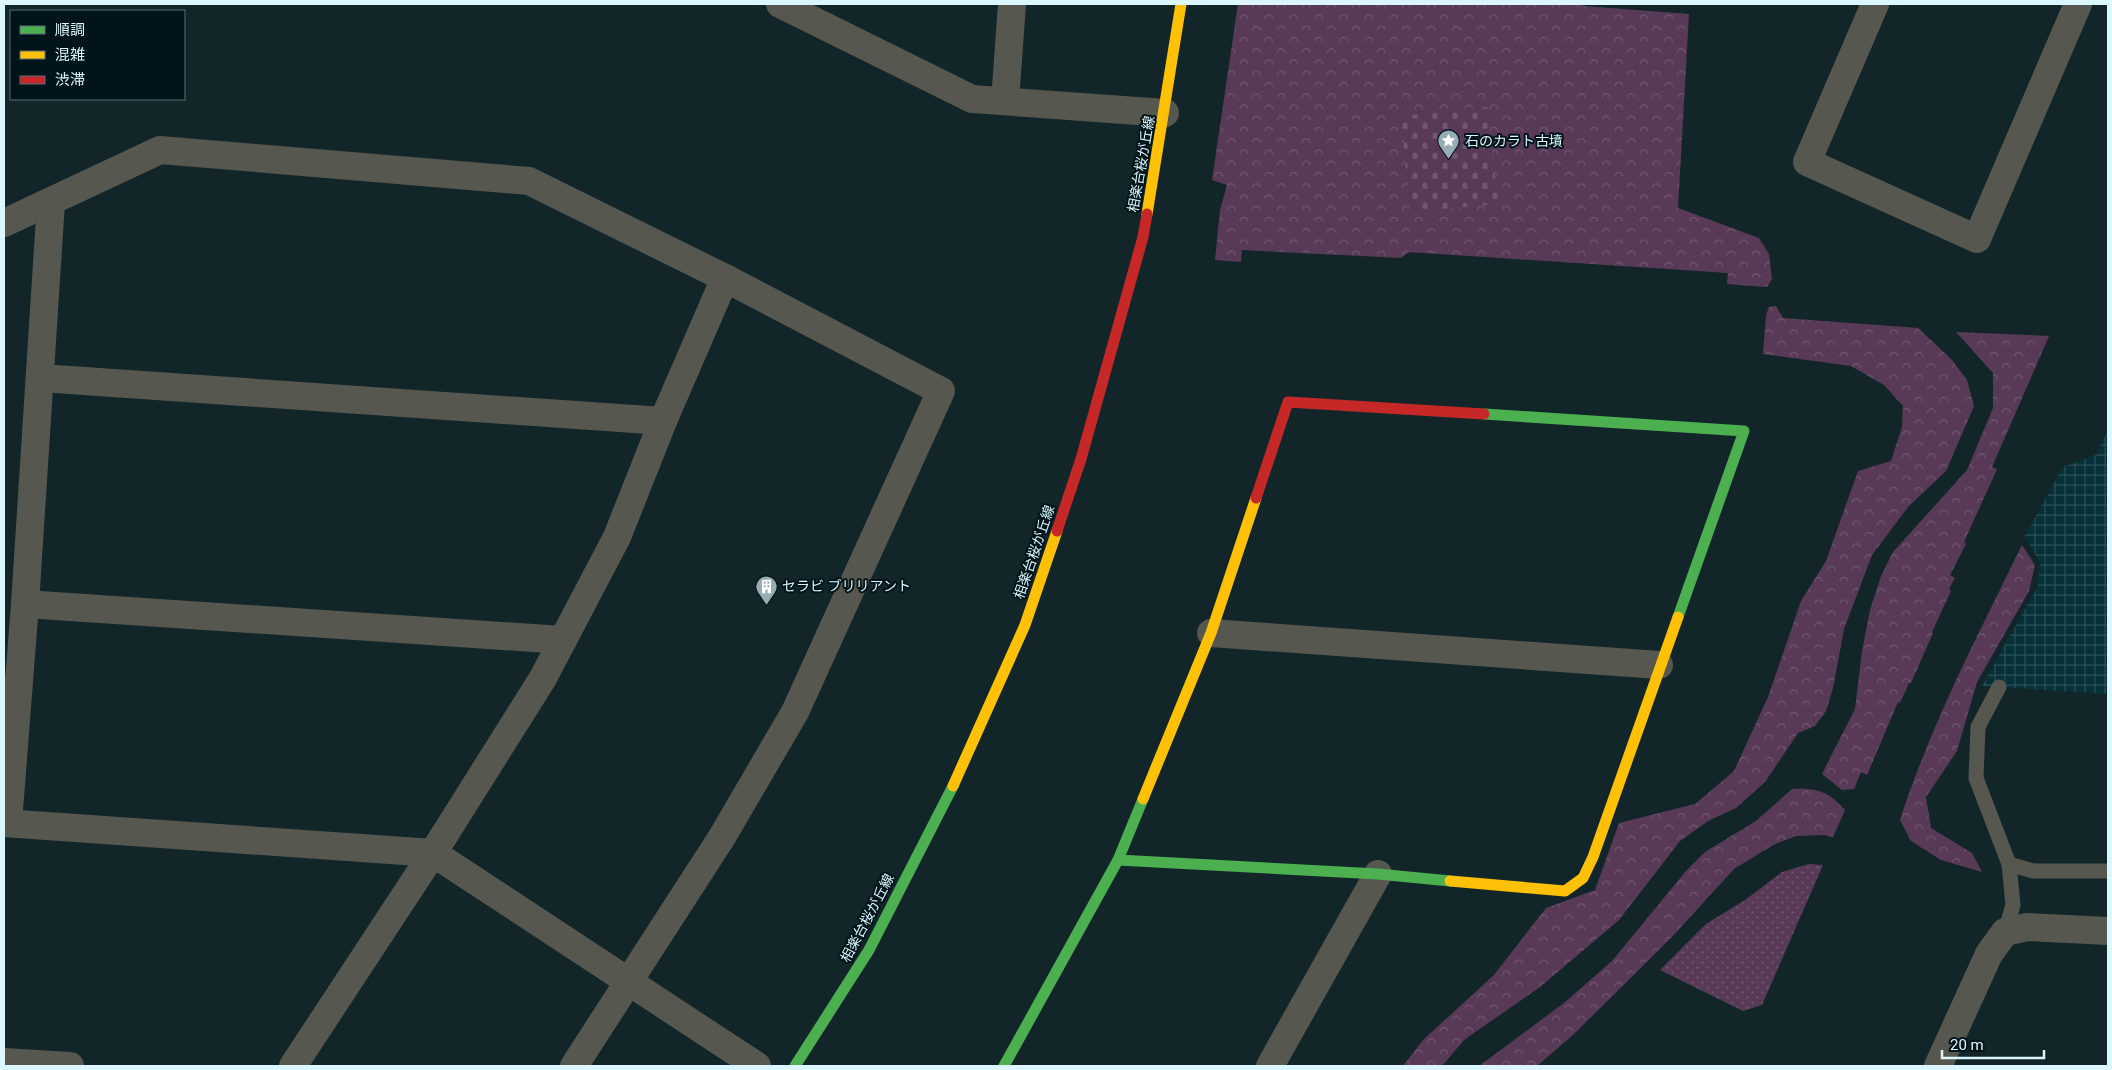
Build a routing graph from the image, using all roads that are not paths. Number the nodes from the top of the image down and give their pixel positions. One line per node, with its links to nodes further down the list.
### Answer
1 (780, 4): 6 (street)
2 (1012, 4): 6 (street)
3 (1181, 4): 7 (street, 相楽台桜が丘線)
4 (1875, 4): 5 (street)
5 (2078, 4)
6 (1005, 101): 7 (street)
7 (1165, 113): 32 (street, 相楽台桜が丘線)
8 (51, 202): 9 (street); 10 (street); 11 (street)
9 (4, 223)
10 (724, 278): 12 (street); 26 (street)
11 (40, 378): 12 (street); 13 (street)
12 (663, 421): 15 (street)
13 (25, 604): 15 (street); 18 (street)
14 (1211, 633): 16 (street); 16 (street); 20 (street)
15 (563, 640): 19 (street)
16 (1659, 665): 23 (street)
17 (1998, 687): 21 (lane)
18 (6, 823): 19 (street)
19 (433, 853): 26 (street); 29 (street)
20 (1118, 860): 23 (street); 33 (street)
21 (2009, 864): 22 (lane); 25 (lane)
22 (2108, 871)
23 (1378, 874): 34 (street)
24 (2108, 931): 25 (street)
25 (2005, 932): 35 (street)
26 (631, 982): 30 (street); 31 (street)
27 (4, 1062): 28 (street)
28 (70, 1066)
29 (293, 1066)
30 (574, 1066)
31 (757, 1066)
32 (795, 1066)
33 (1004, 1066)
34 (1270, 1066)
35 (1938, 1066)

